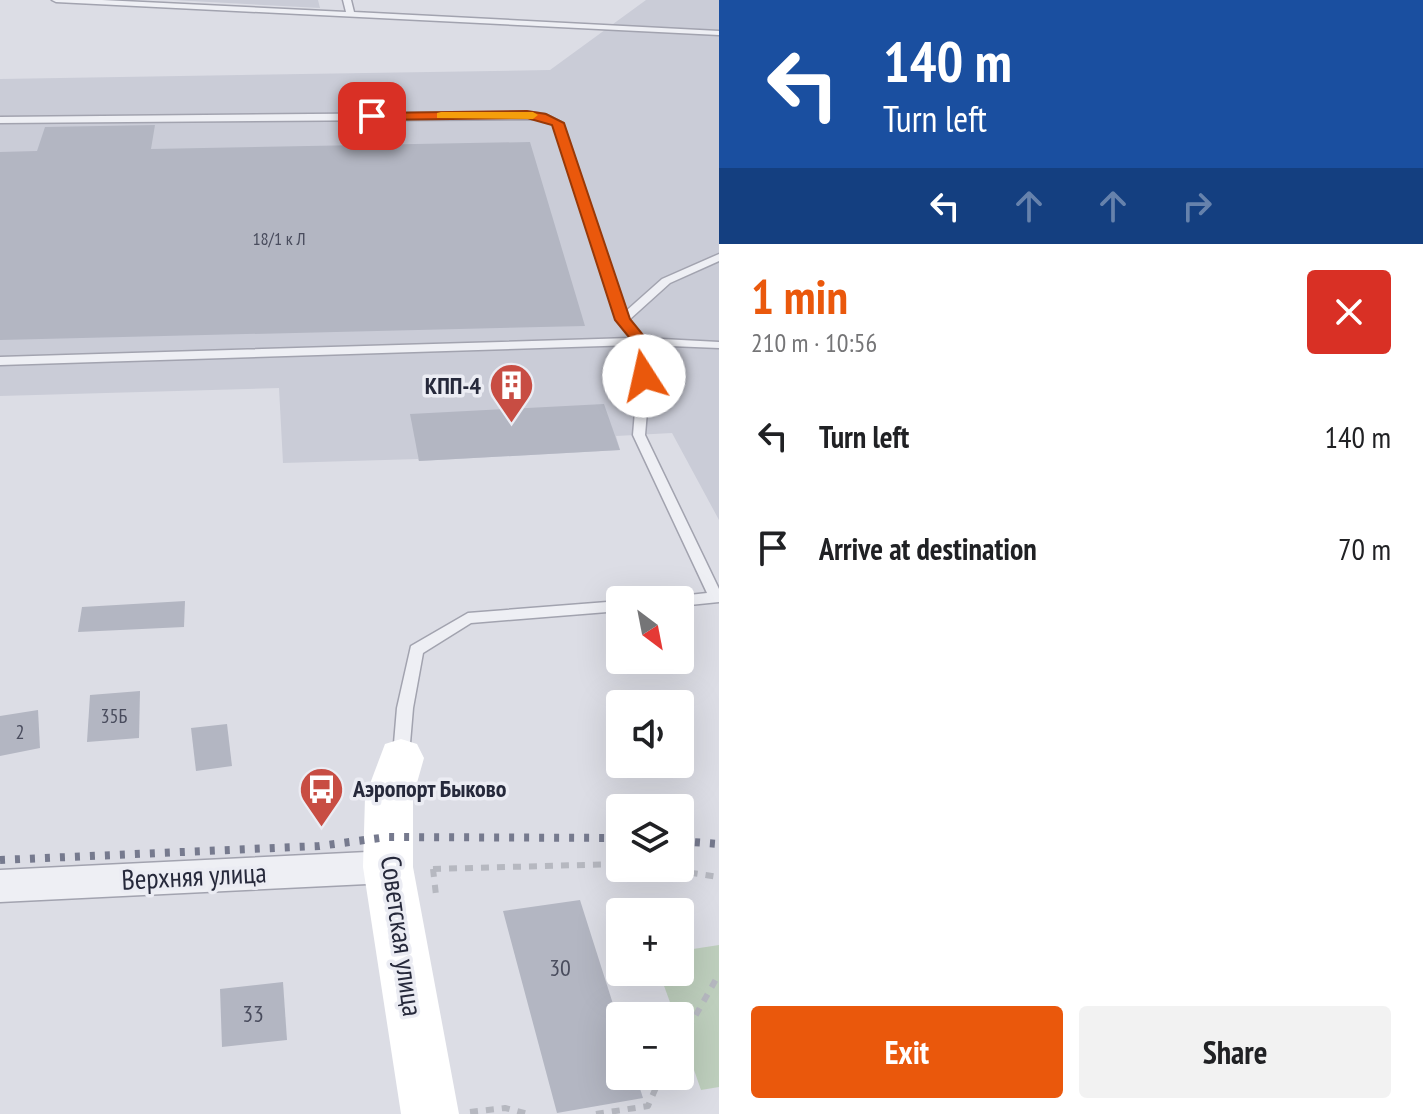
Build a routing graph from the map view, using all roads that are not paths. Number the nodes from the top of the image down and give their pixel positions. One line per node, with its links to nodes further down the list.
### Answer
1 (56, 0): 3 (lane)
2 (347, 0): 3 (lane)
3 (351, 16): 4 (lane)
4 (719, 33)
5 (0, 120): 7 (lane)
6 (719, 257): 7 (lane)
7 (623, 320): 8 (lane)
8 (640, 341): 9 (lane); 10 (lane); 11 (lane)
9 (719, 345)
10 (0, 361)
11 (694, 600)
12 (606, 607): 13 (lane)
13 (401, 758): 14 (street, Советская улица)
14 (388, 867): 15 (street, Верхняя улица); 16 (street, Советская улица)
15 (0, 886)
16 (449, 1113)

